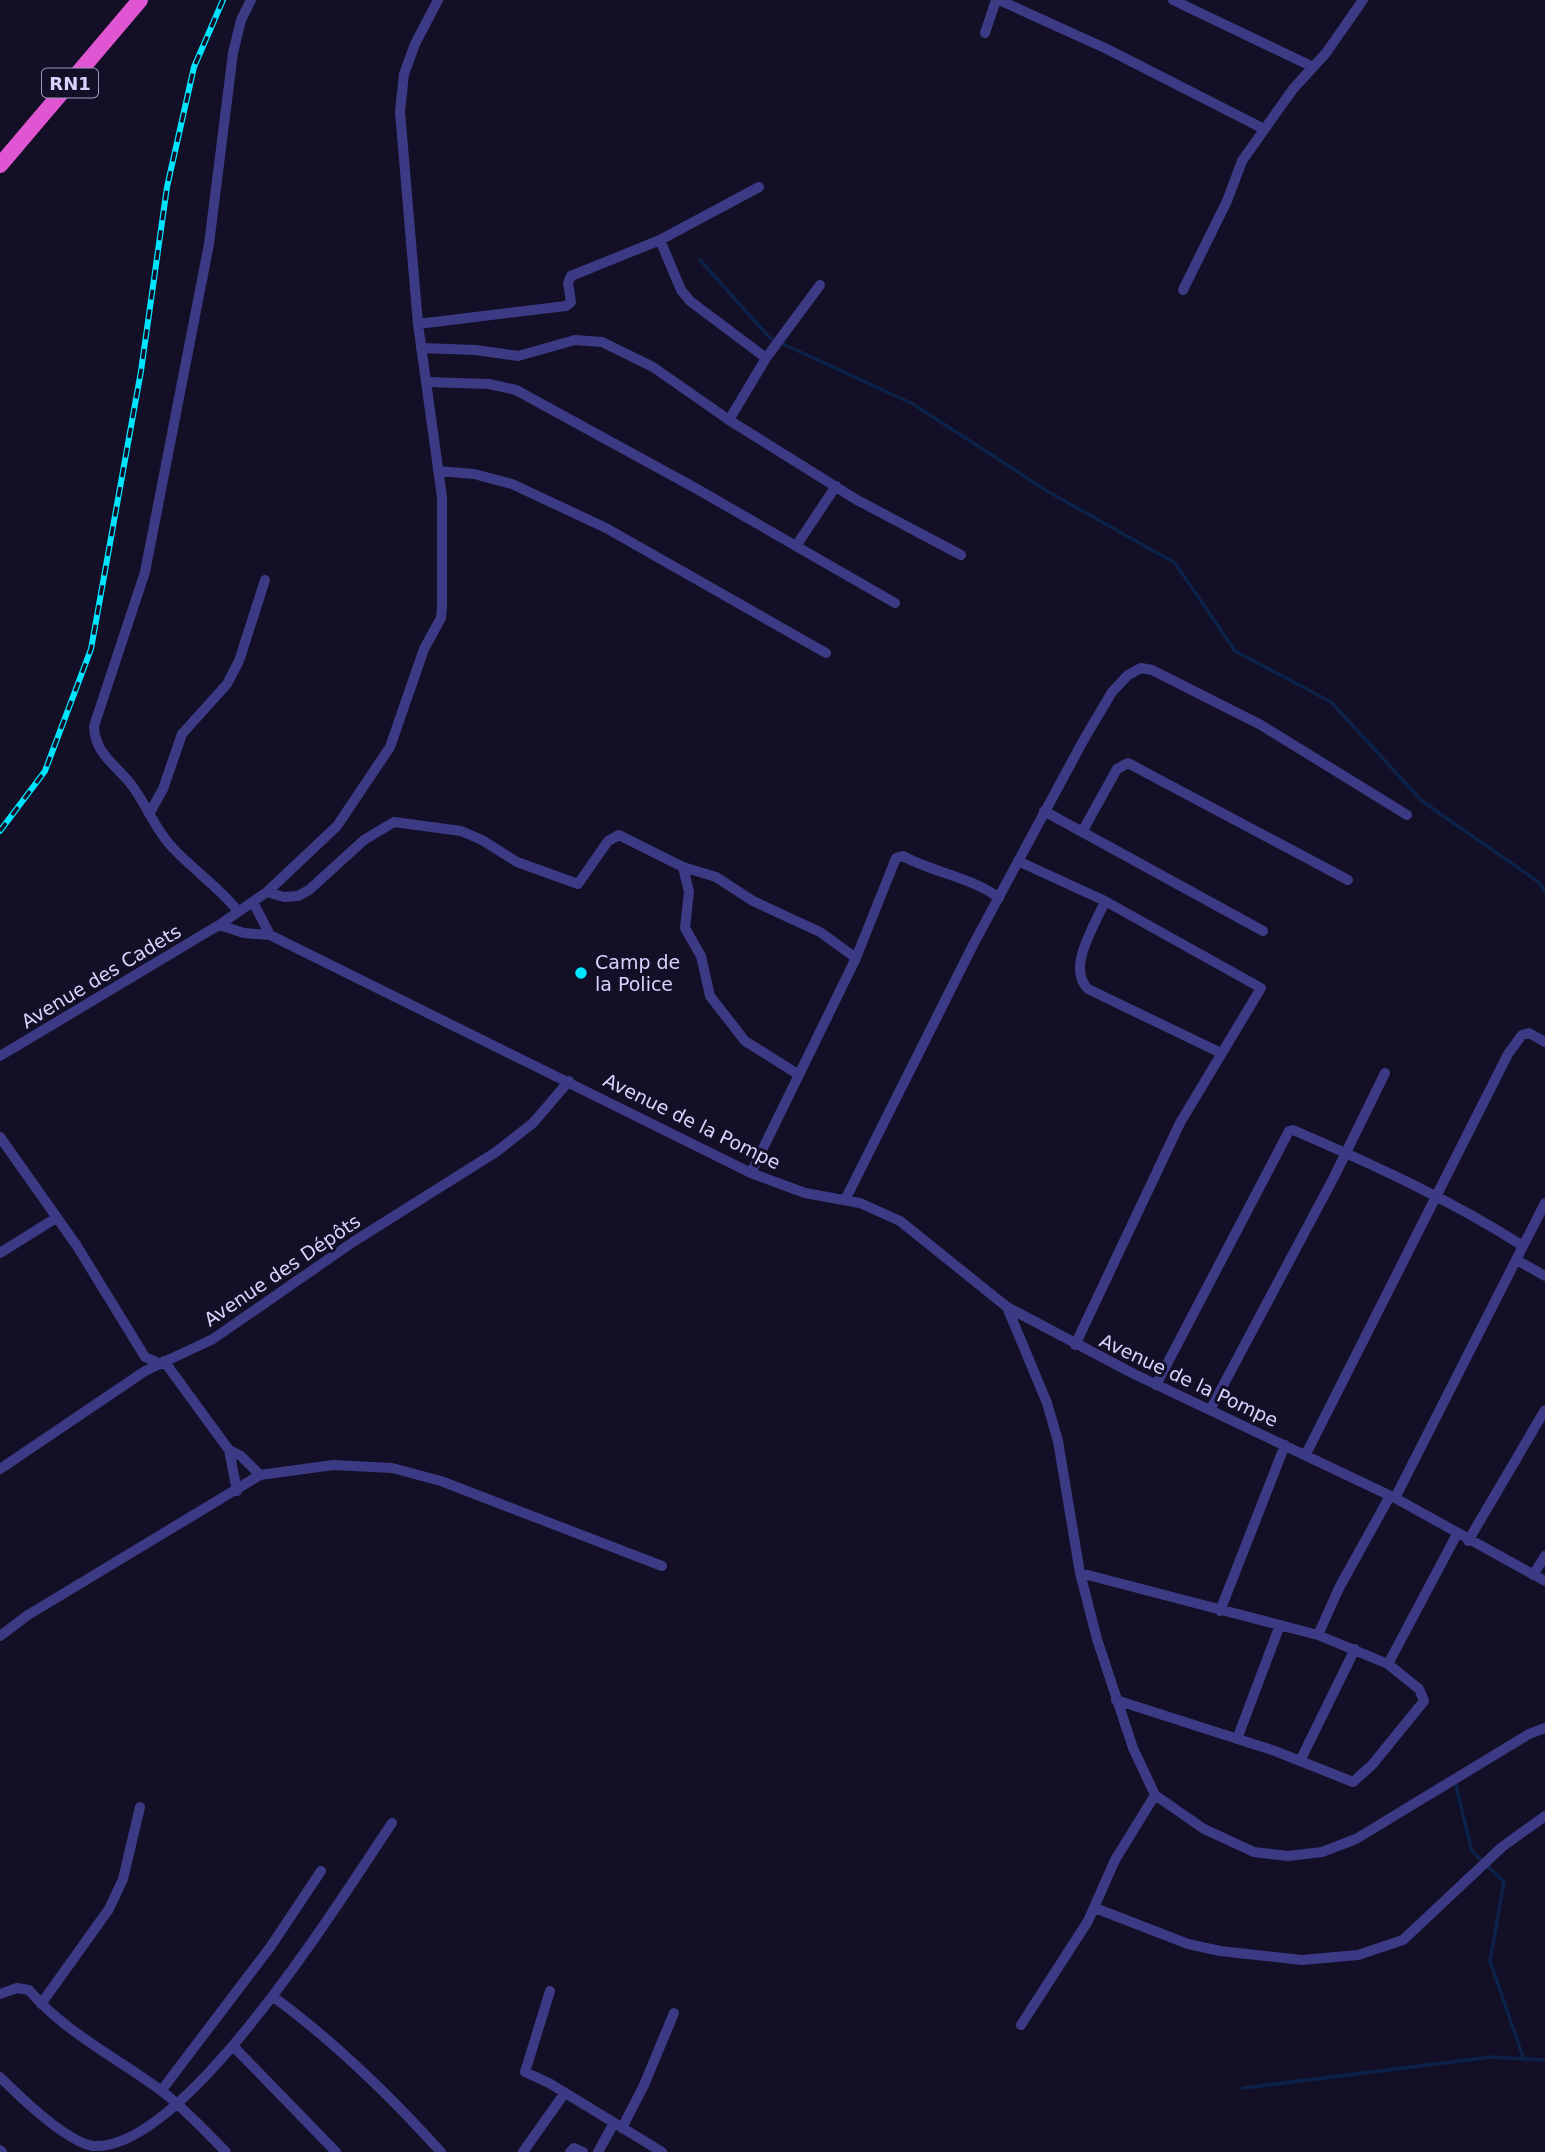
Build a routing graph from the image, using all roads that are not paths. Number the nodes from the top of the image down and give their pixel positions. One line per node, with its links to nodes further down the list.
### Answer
1 (140, 0): 10 (highway, RN1)
2 (250, 0): 28 (street)
3 (438, 0): 15 (street, Avenue des Cadets)
4 (997, 0): 7 (street); 9 (street)
5 (1173, 0): 8 (street)
6 (1363, 0): 8 (street)
7 (985, 33)
8 (1311, 66): 9 (street)
9 (1264, 129): 14 (street)
10 (0, 165)
11 (759, 187): 12 (street)
12 (660, 240): 15 (street); 17 (street)
13 (820, 285): 17 (street)
14 (1183, 290)
15 (418, 324): 16 (street, Avenue des Cadets)
16 (421, 348): 18 (street, Avenue des Cadets); 19 (street)
17 (766, 358): 19 (street)
18 (426, 382): 20 (street, Avenue des Cadets); 22 (street)
19 (729, 420): 21 (street)
20 (438, 471): 26 (street); 34 (street, Avenue des Cadets)
21 (836, 486): 22 (street); 23 (street)
22 (796, 546): 25 (street)
23 (961, 555)
24 (265, 580): 28 (street)
25 (895, 603)
26 (826, 653)
27 (1044, 811): 29 (street); 30 (street); 31 (street)
28 (149, 814): 38 (street)
29 (1408, 815)
30 (1082, 832): 33 (street); 40 (street)
31 (1018, 861): 35 (street); 36 (street)
32 (683, 867): 34 (street); 42 (street); 47 (street)
33 (1348, 880)
34 (267, 892): 37 (street, Avenue des Cadets)
35 (999, 898): 42 (street); 53 (street)
36 (1105, 901): 44 (street); 44 (street)
37 (253, 902): 38 (street, Avenue des Cadets); 41 (street)
38 (238, 911): 39 (street, Avenue des Cadets)
39 (219, 925): 41 (street, Avenue de la Pompe); 45 (street, Avenue des Cadets)
40 (1263, 932)
41 (270, 935): 48 (street, Avenue de la Pompe)
42 (856, 958): 47 (street)
43 (1545, 1042): 52 (street)
44 (1221, 1053): 61 (street)
45 (0, 1056)
46 (1385, 1073): 50 (street)
47 (799, 1075): 51 (street)
48 (569, 1081): 51 (street, Avenue de la Pompe); 63 (street, Avenue des Dépôts)
49 (0, 1137): 55 (street)
50 (1346, 1153): 52 (street); 65 (street); 66 (street)
51 (751, 1173): 53 (street, Avenue de la Pompe)
52 (1436, 1196): 56 (street); 70 (street)
53 (845, 1200): 60 (street, Avenue de la Pompe)
54 (1545, 1203): 56 (street)
55 (56, 1218): 57 (street); 62 (street)
56 (1523, 1246): 58 (street)
57 (0, 1253)
58 (1517, 1260): 59 (street); 74 (street)
59 (1545, 1276)
60 (1007, 1307): 61 (street, Avenue de la Pompe); 79 (street)
61 (1075, 1345): 65 (street, Avenue de la Pompe)
62 (145, 1357): 63 (street); 64 (street)
63 (162, 1362): 64 (street, Avenue des Dépôts); 69 (street)
64 (145, 1371): 71 (street, Avenue des Dépôts)
65 (1156, 1385): 66 (street, Avenue de la Pompe)
66 (1210, 1410): 68 (street, Avenue de la Pompe)
67 (1545, 1410): 76 (street)
68 (1285, 1445): 70 (street, Avenue de la Pompe); 82 (street)
69 (229, 1450): 72 (street); 73 (street)
70 (1306, 1454): 74 (street, Avenue de la Pompe)
71 (0, 1469)
72 (260, 1475): 73 (street); 78 (street)
73 (237, 1491): 85 (street)
74 (1392, 1497): 75 (street, Avenue de la Pompe); 84 (street)
75 (1457, 1534): 76 (street, Avenue de la Pompe); 87 (street)
76 (1468, 1541): 80 (street, Avenue de la Pompe)
77 (1545, 1556): 80 (street)
78 (662, 1566)
79 (1080, 1573): 82 (street); 88 (street)
80 (1532, 1575): 81 (street, Avenue de la Pompe)
81 (1545, 1581)
82 (1220, 1611): 83 (street)
83 (1280, 1625): 84 (street); 90 (street)
84 (1318, 1634): 86 (street)
85 (0, 1636)
86 (1355, 1649): 87 (street); 91 (street)
87 (1388, 1664): 91 (street)
88 (1116, 1700): 90 (street); 92 (street)
89 (1545, 1728): 92 (street)
90 (1237, 1739): 91 (street)
91 (1300, 1761)
92 (1155, 1795): 97 (street)
93 (140, 1807): 101 (street)
94 (1545, 1816): 97 (street)
95 (392, 1823): 100 (street)
96 (321, 1871): 106 (street)
97 (1095, 1908): 103 (street)
98 (550, 1991): 107 (street)
99 (0, 1994): 101 (street)
100 (275, 1998): 104 (street); 112 (street)
101 (41, 2004): 106 (street)
102 (674, 2013): 109 (street)
103 (1021, 2025)
104 (234, 2047): 108 (street); 111 (street)
105 (0, 2077): 108 (street)
106 (161, 2091): 108 (street)
107 (564, 2094): 109 (street); 113 (street)
108 (179, 2106): 110 (street)
109 (618, 2125): 116 (street); 117 (street)
110 (226, 2152)
111 (336, 2152)
112 (441, 2152)
113 (523, 2152)
114 (570, 2152): 115 (street)
115 (583, 2152)
116 (598, 2152)
117 (662, 2152)

